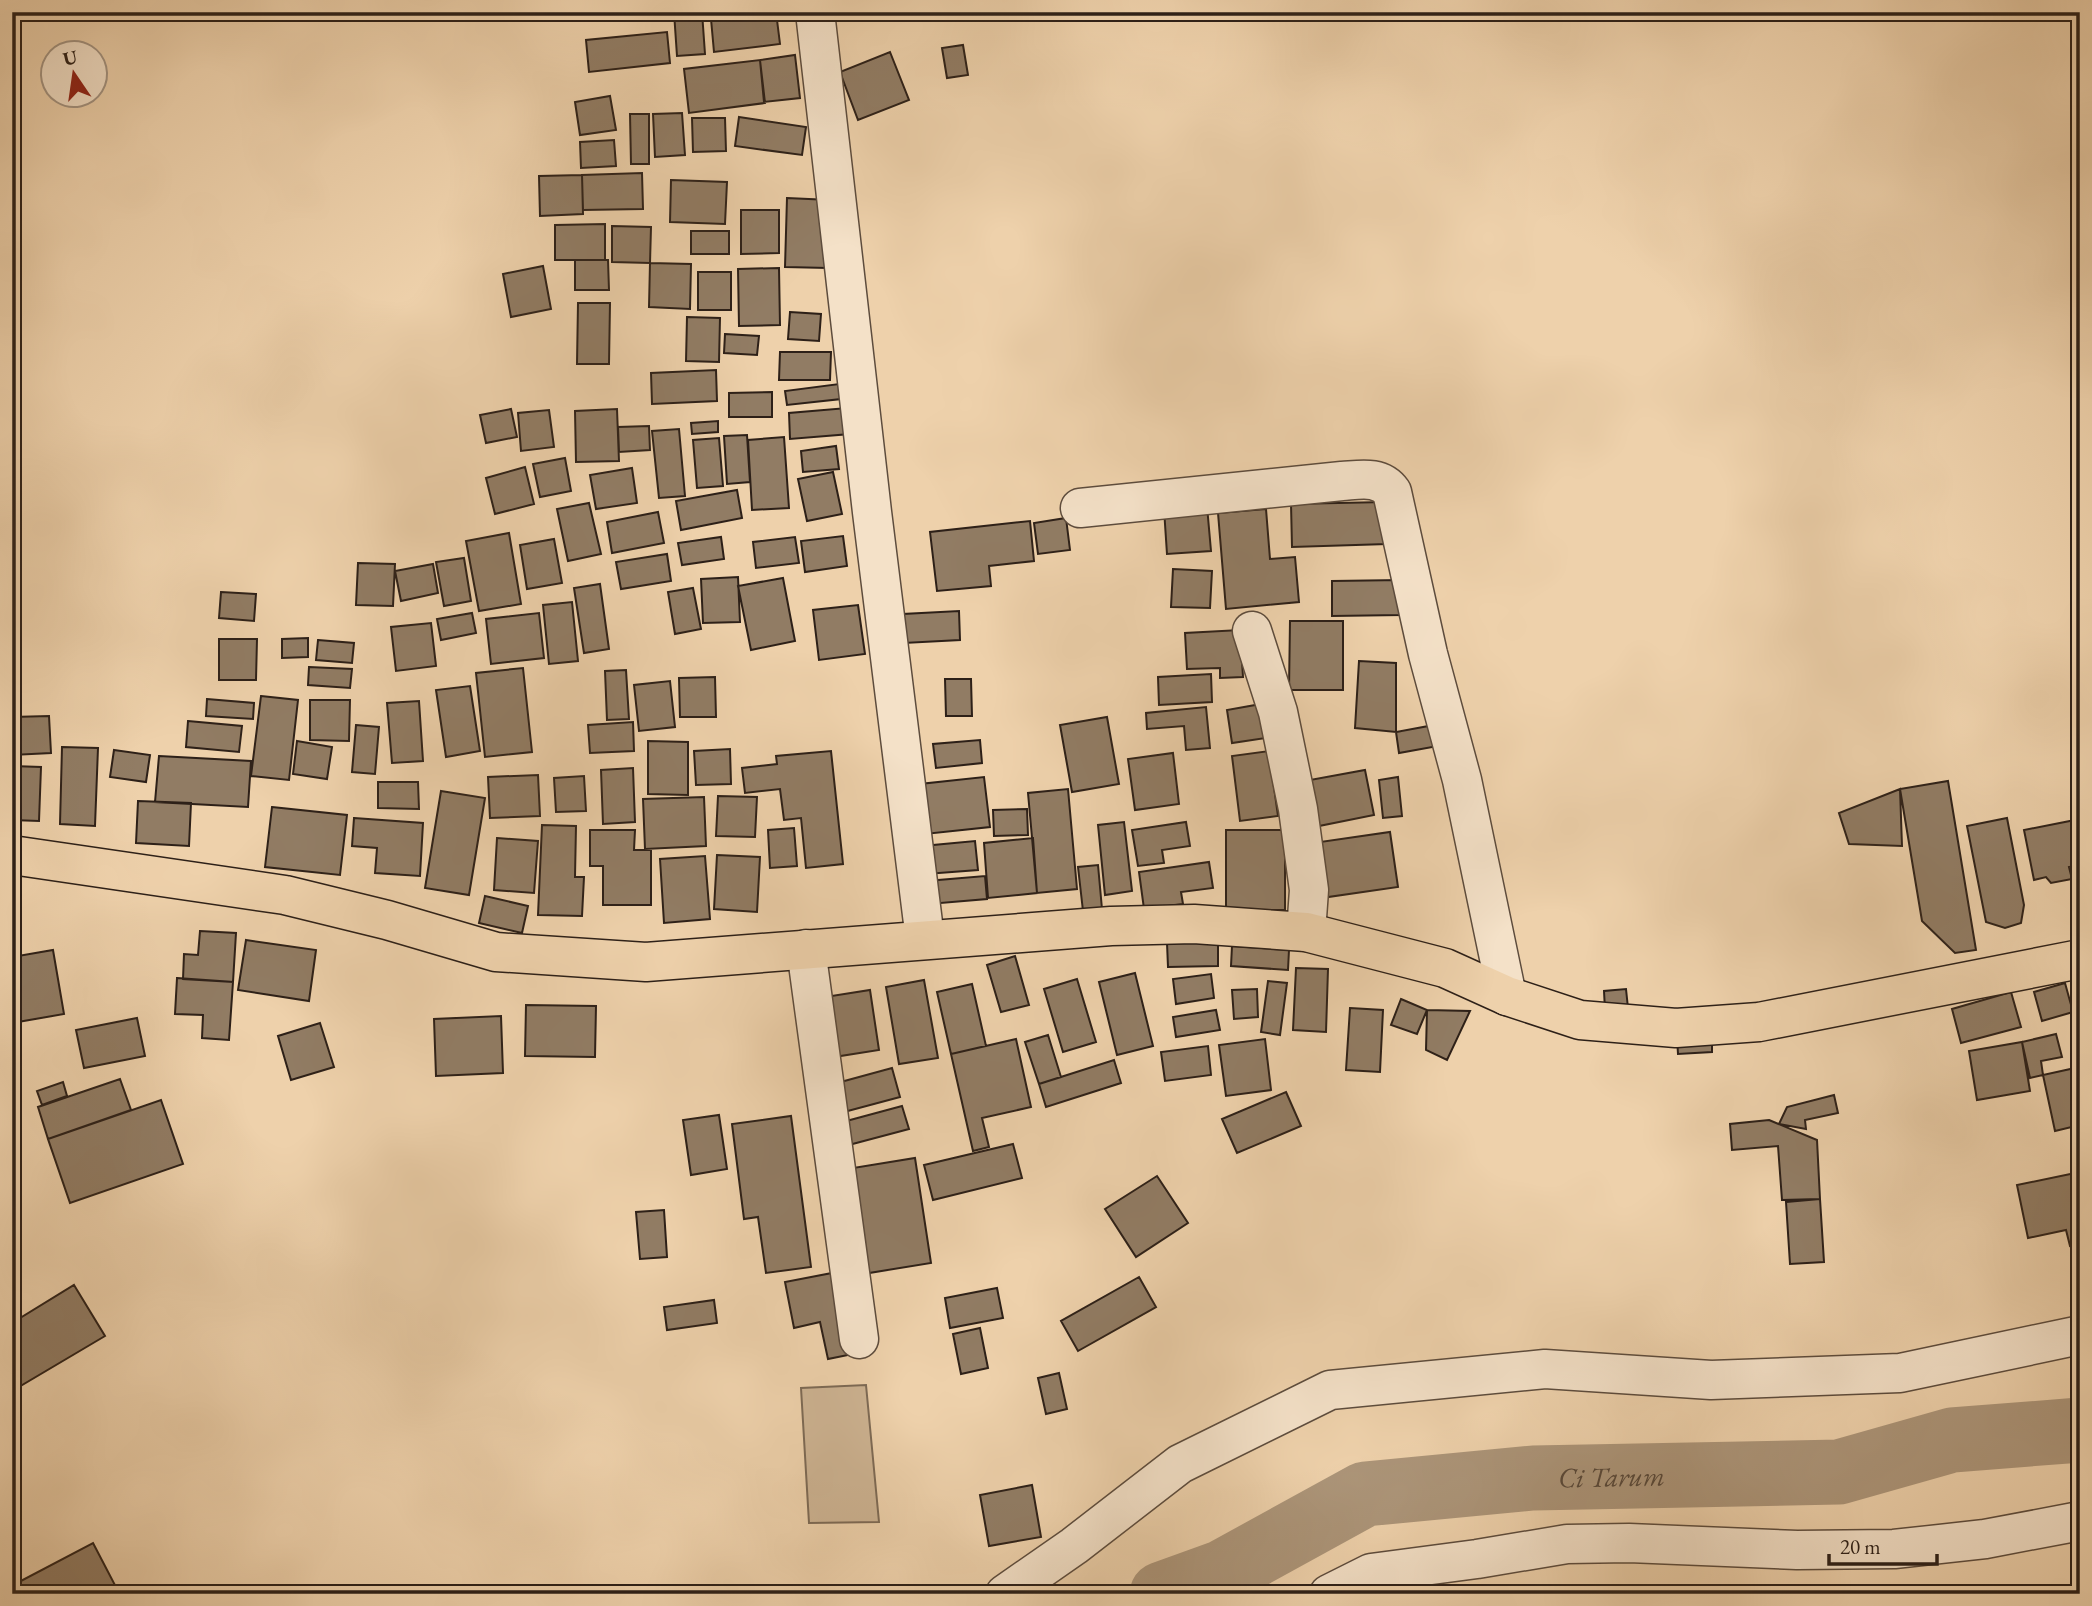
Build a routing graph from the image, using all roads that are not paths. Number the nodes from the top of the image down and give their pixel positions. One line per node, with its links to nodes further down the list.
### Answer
1 (816, 12): 6 (street)
2 (1080, 508): 9 (street)
3 (1252, 631): 5 (street)
4 (12, 855): 7 (main road)
5 (1307, 932): 6 (main road); 9 (main road)
6 (925, 939): 7 (main road)
7 (806, 949): 11 (street)
8 (2080, 960): 9 (main road)
9 (1507, 996)
10 (2080, 1335): 13 (street)
11 (859, 1339)
12 (2080, 1521): 14 (street)
13 (1005, 1594)
14 (1329, 1594)

